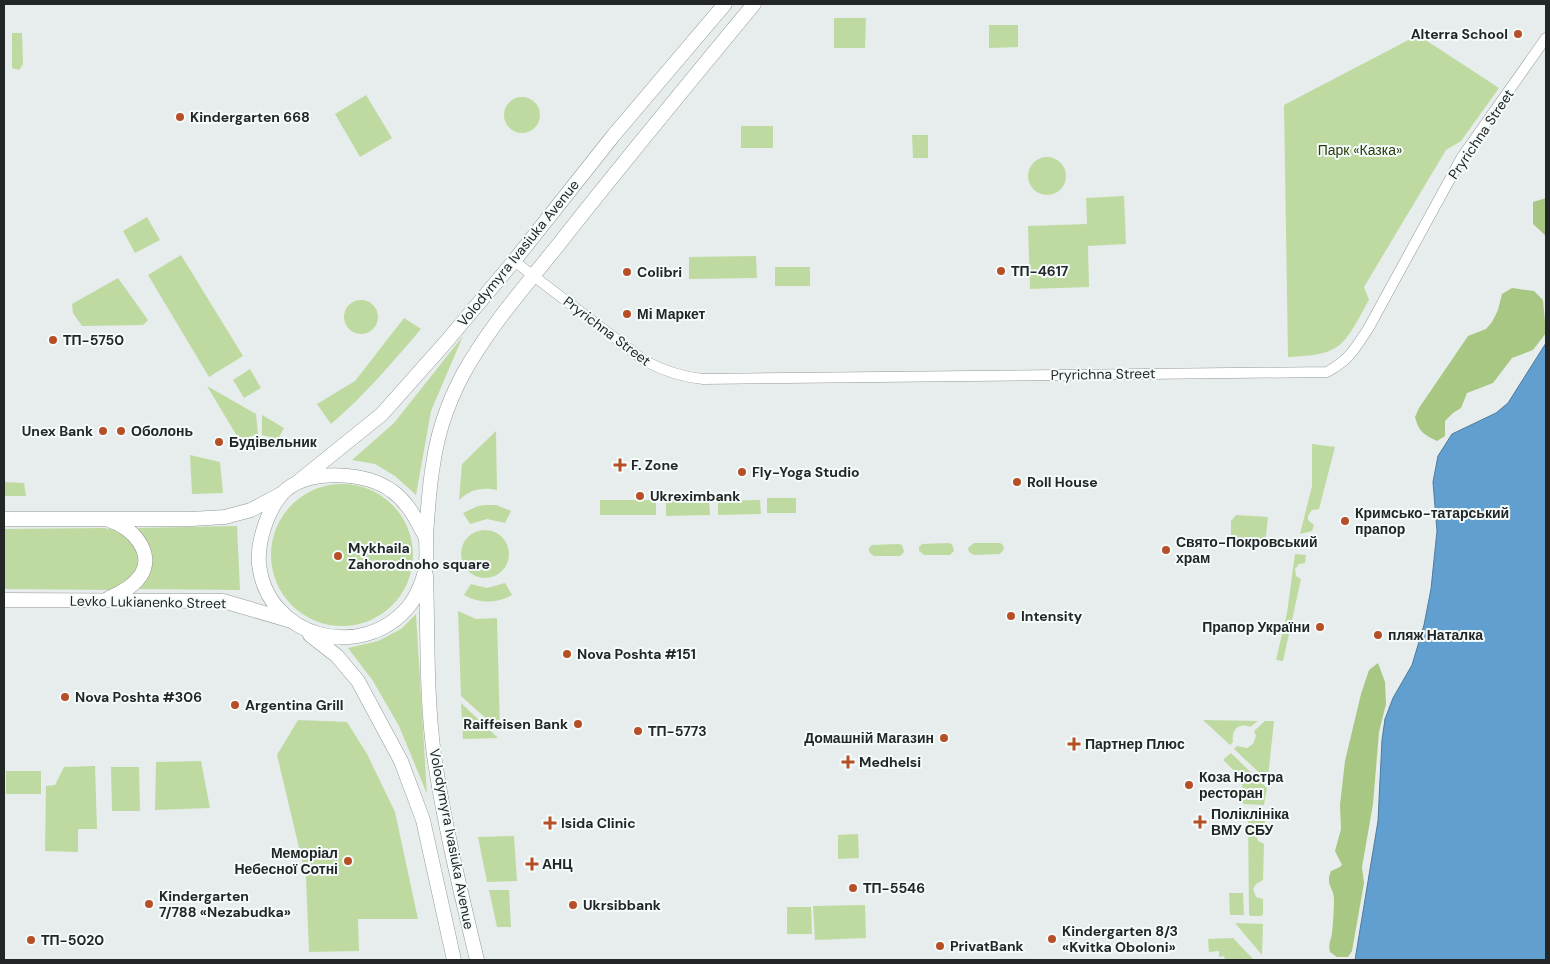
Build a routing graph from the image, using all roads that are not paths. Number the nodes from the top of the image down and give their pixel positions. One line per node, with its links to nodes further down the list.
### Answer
1 (725, 4): 4 (main road, Volodymyra Ivasiuka Avenue)
2 (754, 4): 5 (main road, Volodymyra Ivasiuka Avenue)
3 (1546, 38): 5 (street, Pryrichna Street)
4 (514, 261): 5 (street, Pryrichna Street); 6 (main road, Volodymyra Ivasiuka Avenue)
5 (534, 275): 9 (main road, Volodymyra Ivasiuka Avenue)
6 (289, 488): 8 (main road); 9 (main road); 13 (main road)
7 (4, 519): 8 (main road)
8 (105, 519): 12 (main road)
9 (426, 538): 10 (main road)
10 (426, 567): 14 (main road); 16 (main road, Volodymyra Ivasiuka Avenue)
11 (4, 600): 12 (main road, Levko Lukianenko Street)
12 (104, 600): 13 (main road, Levko Lukianenko Street)
13 (290, 621): 14 (main road)
14 (304, 630): 15 (main road, Volodymyra Ivasiuka Avenue)
15 (454, 960)
16 (477, 960)

